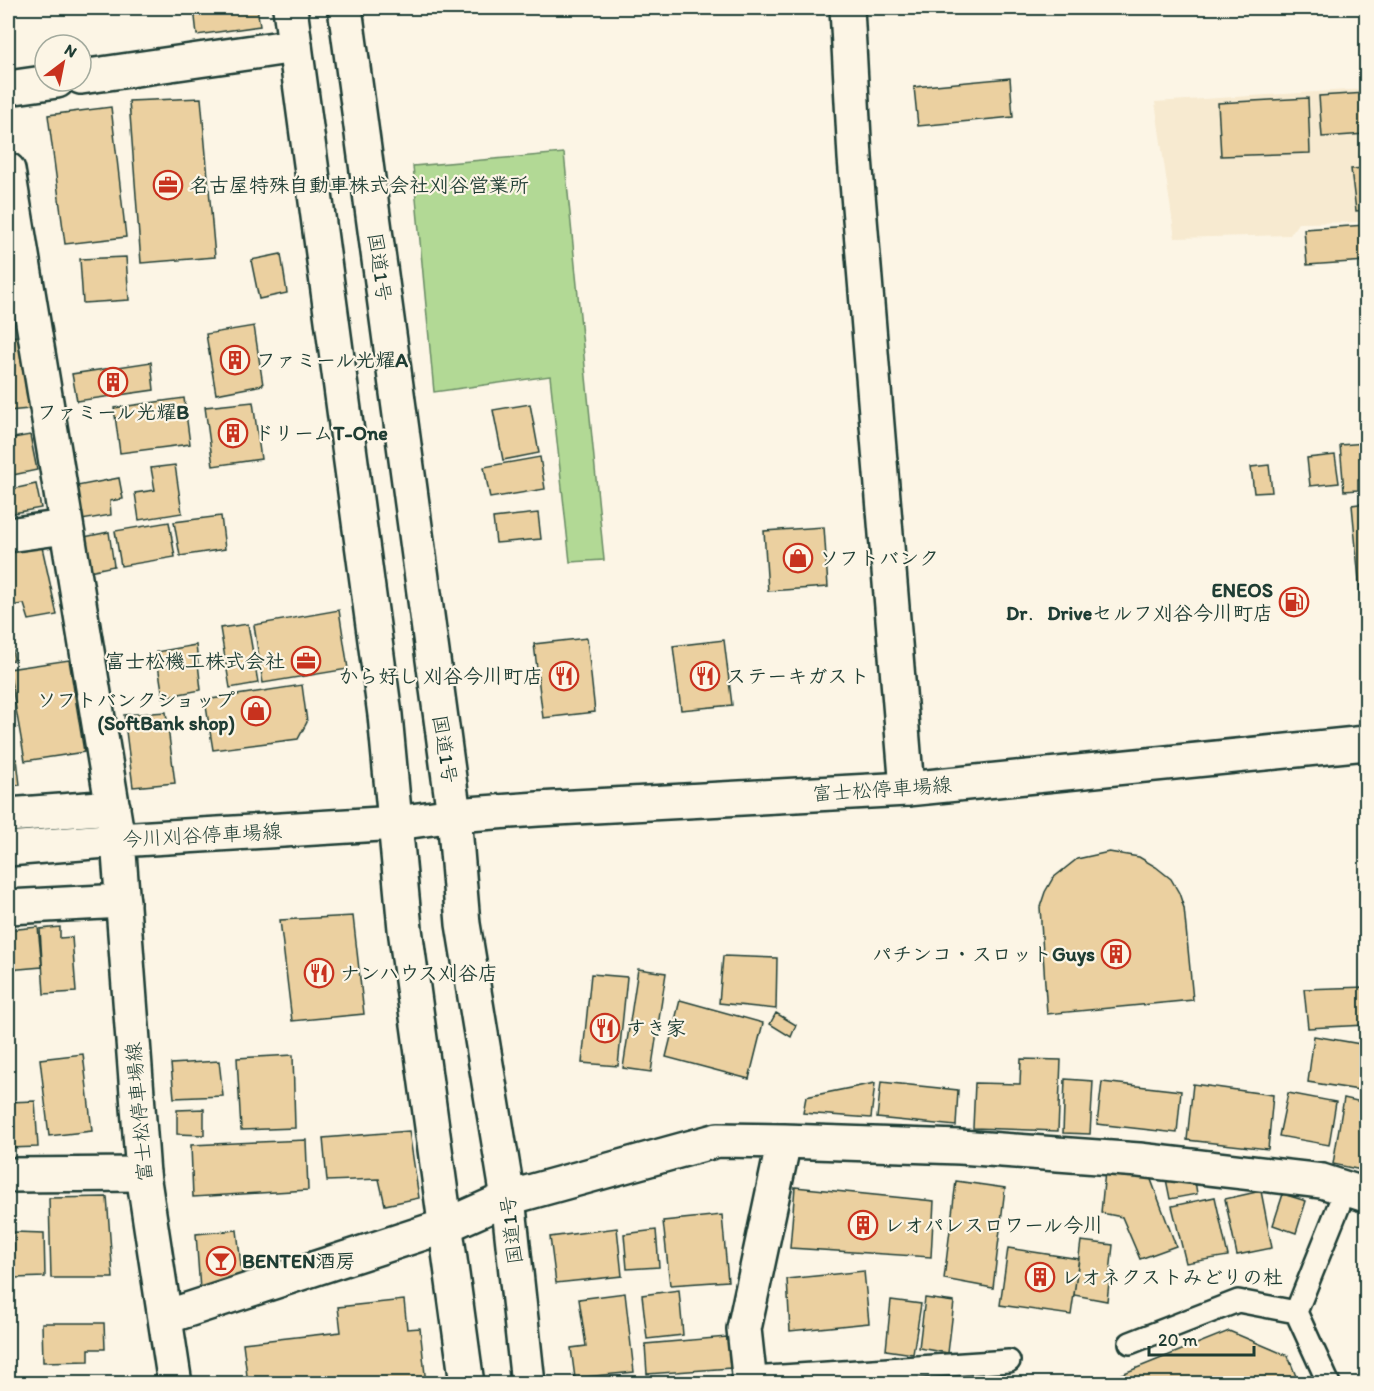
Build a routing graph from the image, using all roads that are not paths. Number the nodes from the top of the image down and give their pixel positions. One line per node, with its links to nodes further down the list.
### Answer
1 (290, 8): 4 (main road)
2 (345, 8): 15 (main road, 国道1号)
3 (847, 8): 12 (main road)
4 (294, 46): 5 (main road); 16 (main road)
5 (93, 75)
6 (33, 84): 7 (main road)
7 (8, 88)
8 (8, 170): 9 (main road, 富士松停車場線)
9 (65, 527): 10 (main road); 13 (main road, 富士松停車場線)
10 (8, 535)
11 (1366, 743): 12 (main road, 富士松停車場線)
12 (907, 789): 15 (main road, 富士松停車場線)
13 (113, 807): 14 (main road); 17 (main road, 富士松停車場線)
14 (8, 814)
15 (454, 814): 16 (main road, 富士松停車場線); 25 (main road, 国道1号)
16 (397, 823): 17 (main road, 今川刈谷停車場線); 26 (main road)
17 (118, 840): 18 (main road, 今川刈谷停車場線); 19 (main road, 富士松停車場線)
18 (8, 849)
19 (123, 901): 20 (main road); 22 (main road, 富士松停車場線)
20 (8, 907)
21 (784, 1141): 24 (main road); 25 (main road); 31 (main road)
22 (143, 1174): 23 (main road); 28 (main road, 富士松停車場線)
23 (8, 1175)
24 (1356, 1192): 27 (lane)
25 (507, 1198): 26 (main road); 34 (main road, 国道1号)
26 (445, 1226): 28 (main road); 33 (main road)
27 (1296, 1312): 29 (lane); 35 (lane)
28 (166, 1317): 32 (main road, 富士松停車場線)
29 (1130, 1343)
30 (1009, 1361): 31 (lane)
31 (750, 1381)
32 (175, 1383)
33 (467, 1383)
34 (528, 1383)
35 (1329, 1383)

